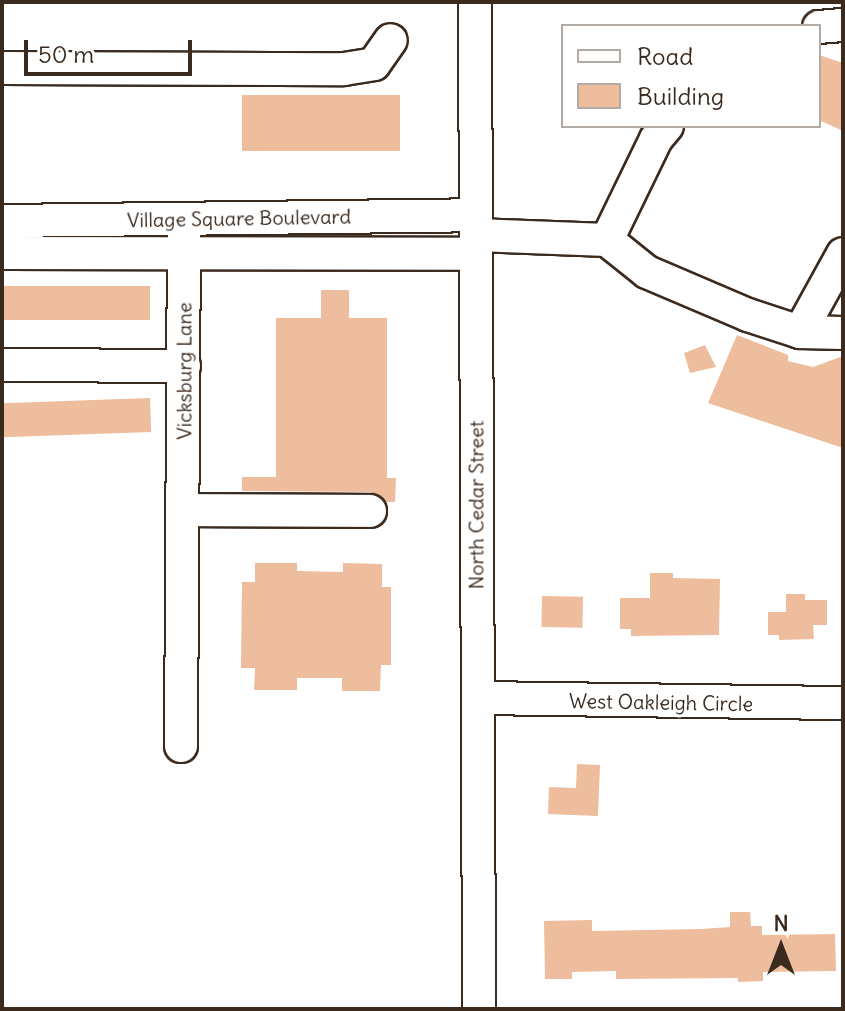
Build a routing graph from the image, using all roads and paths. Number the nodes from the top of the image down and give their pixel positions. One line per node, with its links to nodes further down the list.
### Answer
1 (475, 2): 9 (street, North Cedar Street)
2 (843, 25): 3 (street)
3 (821, 27)
4 (391, 40): 5 (street)
5 (2, 68)
6 (665, 128): 10 (street)
7 (184, 219): 8 (street, Village Square Boulevard); 9 (street, Village Square Boulevard); 12 (street, Vicksburg Lane)
8 (2, 221)
9 (476, 235): 10 (street); 12 (street, Village Square Boulevard); 20 (street, North Cedar Street)
10 (607, 240): 14 (street)
11 (2, 253): 12 (street, Village Square Boulevard)
12 (184, 253): 17 (street, Vicksburg Lane)
13 (843, 254): 14 (street)
14 (800, 332): 15 (street)
15 (843, 333)
16 (2, 365): 17 (street)
17 (184, 366): 19 (street, Vicksburg Lane)
18 (370, 511): 19 (street)
19 (184, 517): 22 (street, Vicksburg Lane)
20 (479, 698): 21 (street, West Oakleigh Circle); 23 (street, North Cedar Street)
21 (843, 703)
22 (181, 746)
23 (479, 1009)

